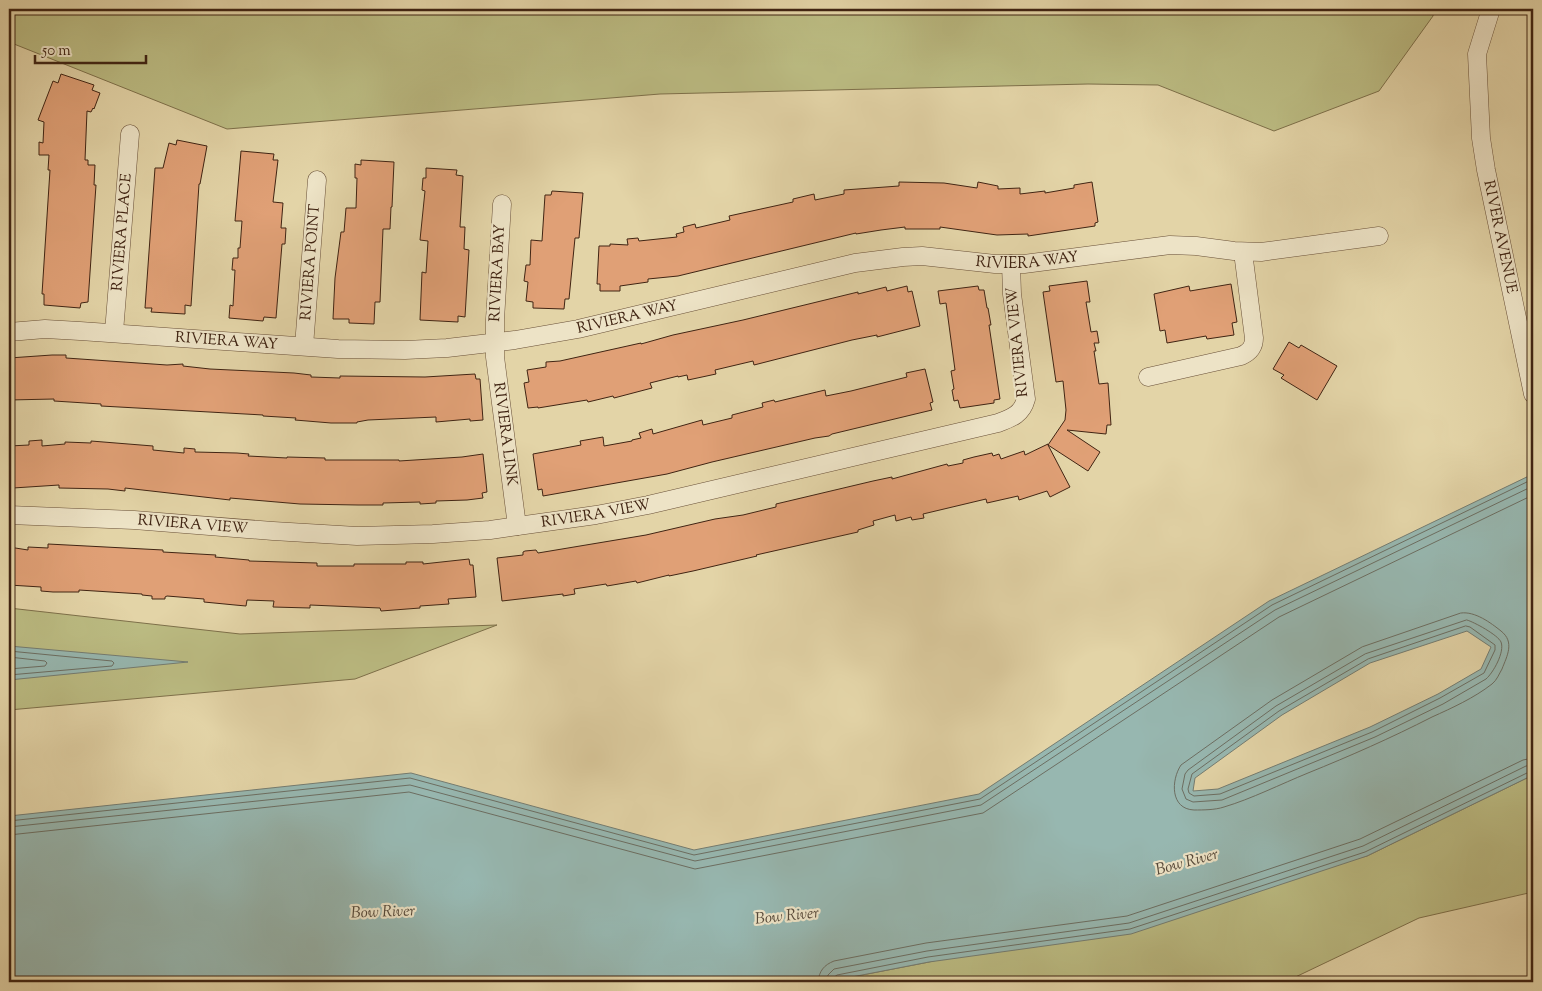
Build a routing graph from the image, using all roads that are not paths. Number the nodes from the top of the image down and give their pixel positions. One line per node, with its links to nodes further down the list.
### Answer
1 (1491, 9): 13 (street, RIVER AVENUE)
2 (130, 134): 9 (street, RIVIERA PLACE)
3 (317, 180): 11 (street, RIVIERA POINT)
4 (502, 204): 10 (street, RIVIERA BAY)
5 (1379, 236): 6 (street, RIVIERA WAY)
6 (1243, 252): 7 (street, RIVIERA WAY); 12 (street)
7 (1011, 264): 10 (street, RIVIERA WAY); 15 (street, RIVIERA VIEW)
8 (9, 332): 9 (street, RIVIERA WAY)
9 (114, 332): 11 (street, RIVIERA WAY)
10 (495, 342): 11 (street, RIVIERA WAY); 15 (street, RIVIERA LINK)
11 (304, 346)
12 (1148, 377)
13 (1533, 394)
14 (9, 515): 15 (street, RIVIERA VIEW)
15 (516, 526)

